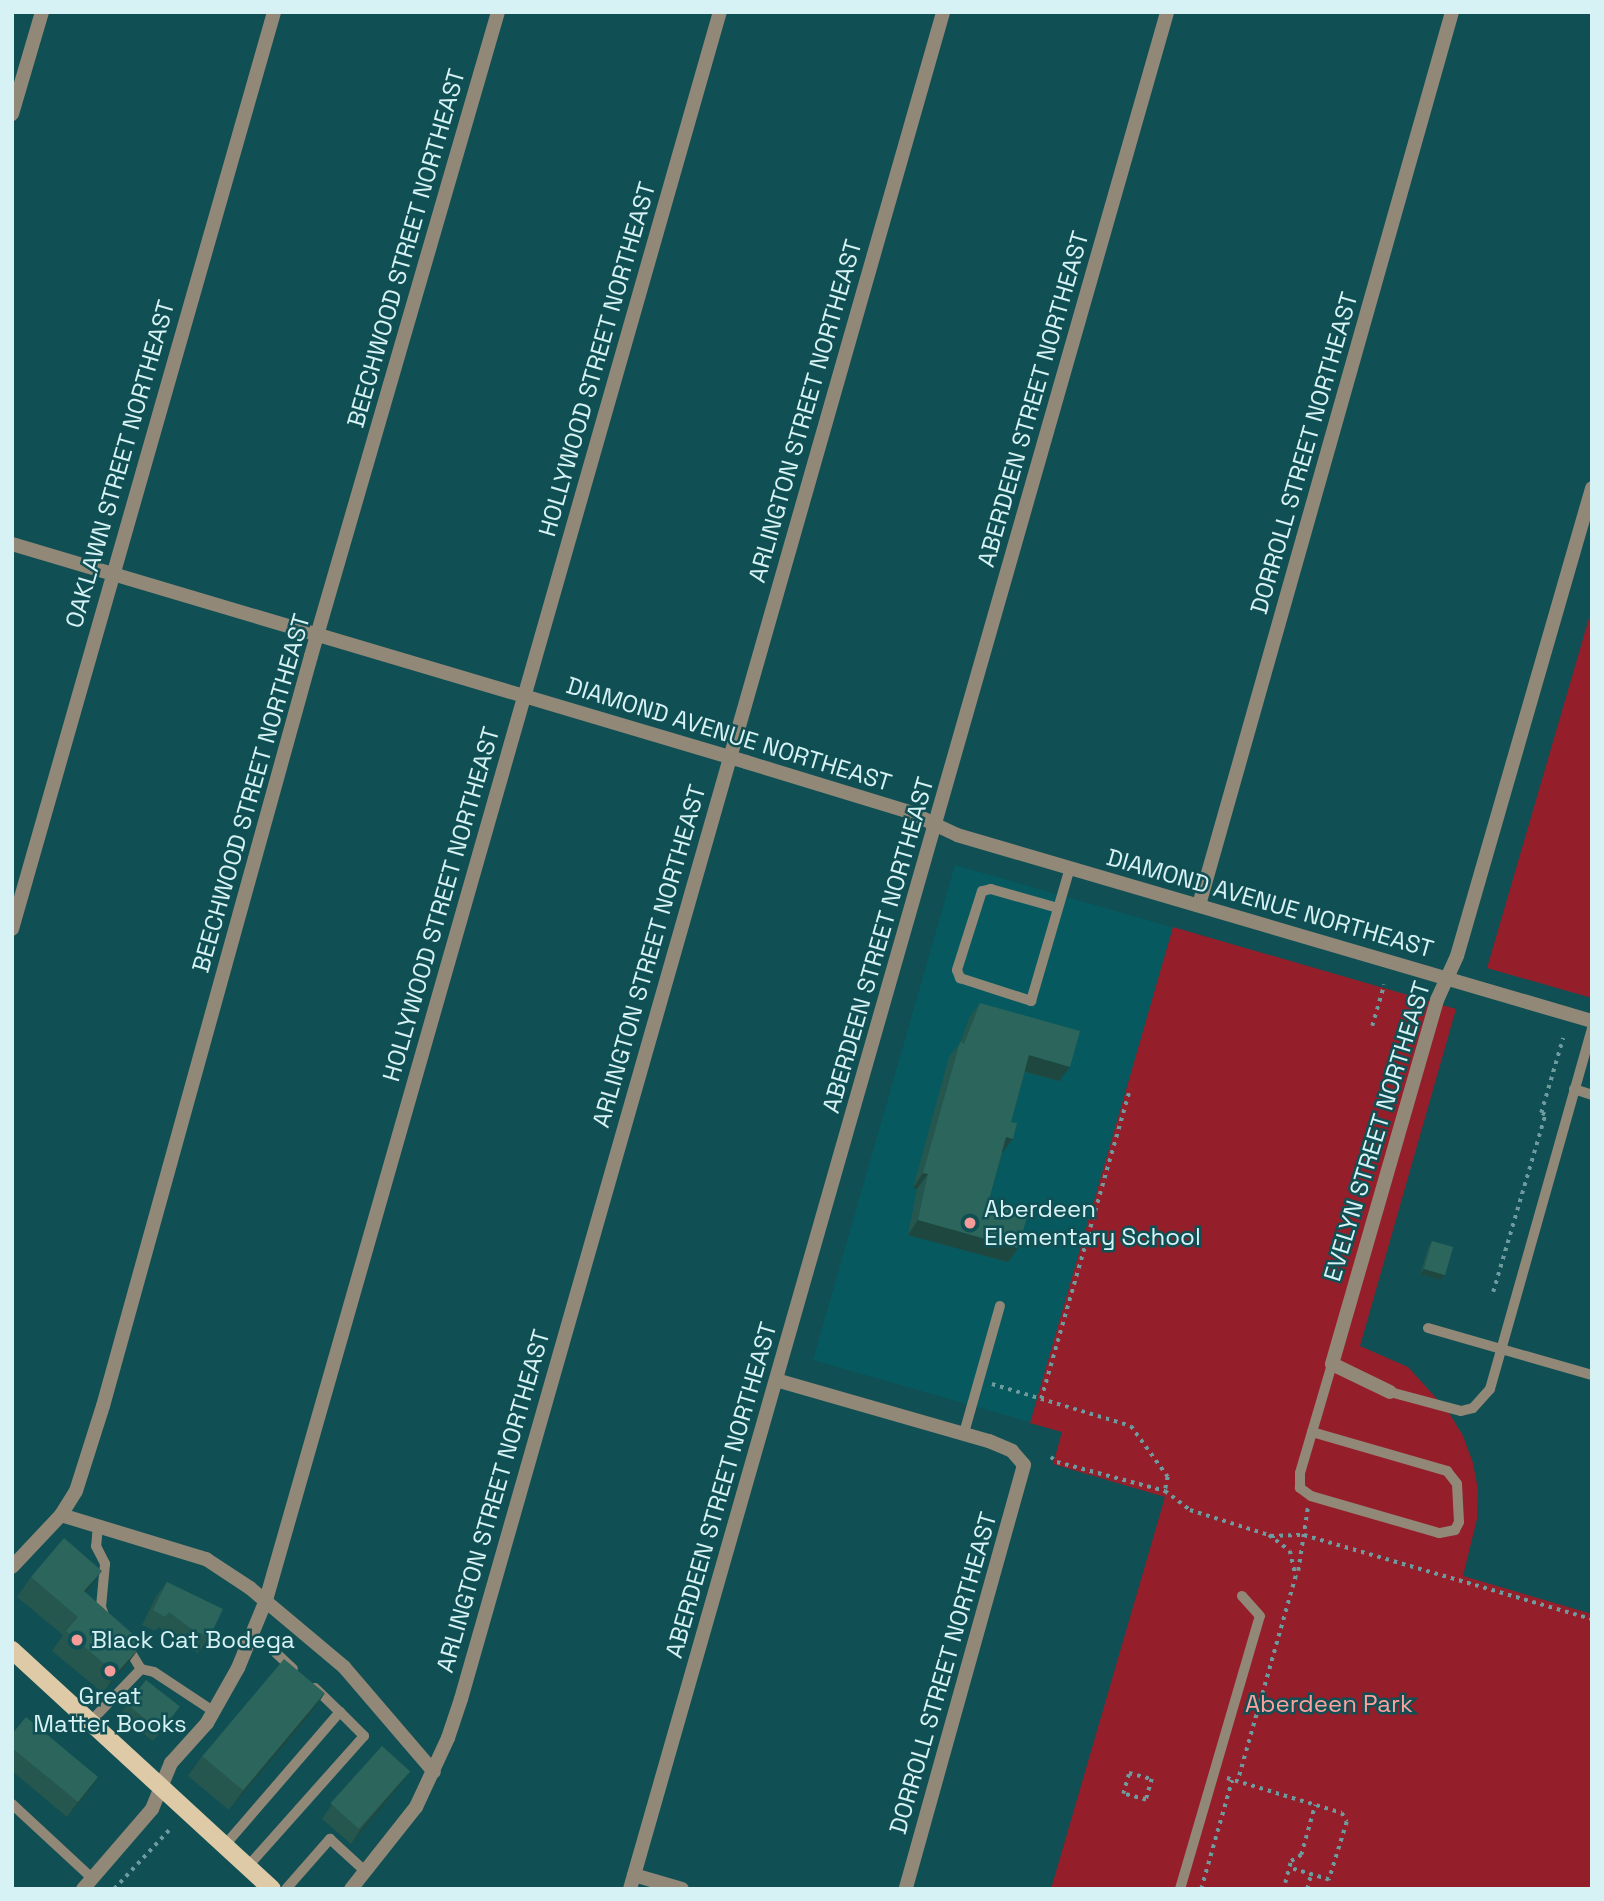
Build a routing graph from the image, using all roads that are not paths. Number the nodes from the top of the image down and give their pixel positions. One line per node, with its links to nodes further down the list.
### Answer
1 (42, 12): 8 (street)
2 (274, 12): 11 (street, OAKLAWN STREET NORTHEAST)
3 (498, 12): 12 (street, BEECHWOOD STREET NORTHEAST)
4 (720, 12): 13 (street, HOLLYWOOD STREET NORTHEAST)
5 (943, 12): 14 (street, ARLINGTON STREET NORTHEAST)
6 (1167, 12): 15 (street, ABERDEEN STREET NORTHEAST)
7 (1452, 12): 17 (street, DORROLL STREET NORTHEAST)
8 (12, 114)
9 (1592, 488): 20 (street, EVELYN STREET NORTHEAST)
10 (12, 544): 11 (street, DIAMOND AVENUE NORTHEAST)
11 (113, 574): 12 (street, DIAMOND AVENUE NORTHEAST); 19 (street, OAKLAWN STREET NORTHEAST)
12 (319, 635): 13 (street, DIAMOND AVENUE NORTHEAST); 34 (street, BEECHWOOD STREET NORTHEAST)
13 (524, 696): 14 (street, DIAMOND AVENUE NORTHEAST); 38 (street, HOLLYWOOD STREET NORTHEAST)
14 (729, 757): 15 (street, DIAMOND AVENUE NORTHEAST); 47 (street, ARLINGTON STREET NORTHEAST)
15 (936, 825): 16 (street, DIAMOND AVENUE NORTHEAST); 30 (street, ABERDEEN STREET NORTHEAST)
16 (1070, 868): 17 (street, DIAMOND AVENUE NORTHEAST); 18 (lane)
17 (1199, 905): 20 (street, DIAMOND AVENUE NORTHEAST)
18 (1058, 908): 18 (lane)
19 (12, 929)
20 (1446, 979): 21 (street, DIAMOND AVENUE NORTHEAST); 28 (street, EVELYN STREET NORTHEAST)
21 (1592, 1021)
22 (1592, 1028): 23 (lane)
23 (1574, 1089): 24 (lane); 27 (lane)
24 (1592, 1095)
25 (1000, 1306): 33 (lane)
26 (1428, 1328): 27 (lane)
27 (1501, 1349): 29 (lane); 31 (lane)
28 (1332, 1364): 31 (street); 32 (lane)
29 (1592, 1375)
30 (776, 1380): 33 (street); 53 (street, ABERDEEN STREET NORTHEAST)
31 (1390, 1392)
32 (1312, 1432): 32 (lane)
33 (964, 1433): 59 (street, DORROLL STREET NORTHEAST)
34 (61, 1515): 35 (street); 36 (street, BEECHWOOD STREET NORTHEAST)
35 (97, 1525): 38 (street); 39 (lane)
36 (12, 1567)
37 (1242, 1596): 60 (lane)
38 (266, 1600): 44 (street, HOLLYWOOD STREET NORTHEAST); 47 (street)
39 (114, 1632)
40 (122, 1640): 43 (lane)
41 (12, 1650): 46 (main road)
42 (276, 1653): 45 (lane)
43 (141, 1669): 44 (lane); 46 (lane)
44 (213, 1712): 48 (street, HOLLYWOOD STREET NORTHEAST)
45 (340, 1712): 50 (lane); 51 (lane)
46 (90, 1722): 48 (main road)
47 (434, 1772): 52 (street, ARLINGTON STREET NORTHEAST)
48 (161, 1787): 50 (main road); 54 (street, HOLLYWOOD STREET NORTHEAST)
49 (12, 1804): 54 (lane)
50 (225, 1845): 51 (main road)
51 (248, 1866): 55 (main road)
52 (366, 1872): 56 (lane); 57 (street, ARLINGTON STREET NORTHEAST)
53 (632, 1882): 58 (street)
54 (88, 1883)
55 (272, 1889)
56 (286, 1889)
57 (351, 1889)
58 (682, 1889)
59 (906, 1889)
60 (1181, 1889)

